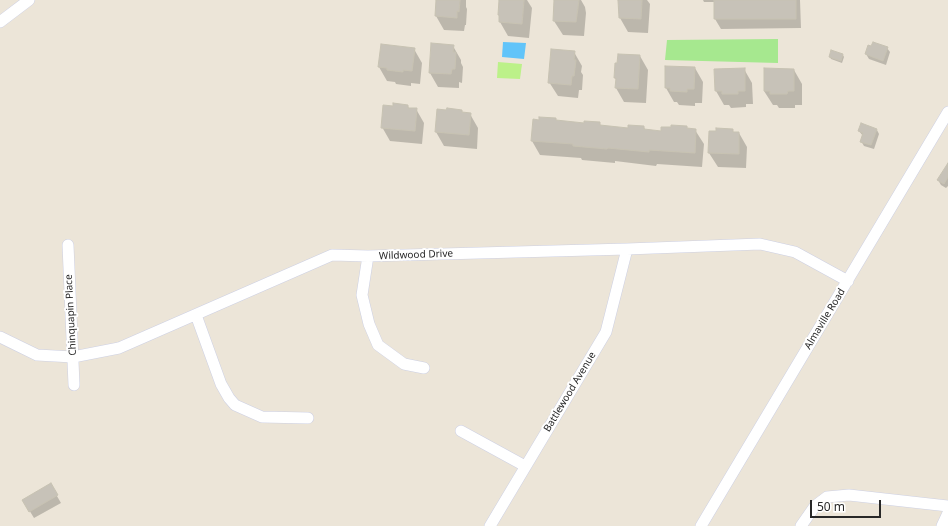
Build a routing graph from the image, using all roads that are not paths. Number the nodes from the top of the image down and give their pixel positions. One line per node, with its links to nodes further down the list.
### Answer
1 (29, 0): 2 (street)
2 (0, 22)
3 (948, 112): 7 (street, Almaville Road)
4 (68, 245): 10 (street, Chinquapin Place)
5 (627, 249): 6 (street, Wildwood Drive); 7 (street, Wildwood Drive); 15 (street, Battlewood Avenue)
6 (368, 256): 8 (street, Wildwood Drive); 11 (street)
7 (848, 281): 19 (street, Almaville Road)
8 (196, 315): 10 (street, Wildwood Drive); 13 (street)
9 (0, 337): 10 (street, Wildwood Drive)
10 (73, 357): 12 (street, Chinquapin Place)
11 (424, 368)
12 (74, 386)
13 (308, 418)
14 (461, 431): 15 (street)
15 (525, 466): 18 (street, Battlewood Avenue)
16 (948, 506): 20 (street)
17 (948, 514): 21 (street)
18 (490, 526)
19 (701, 526)
20 (802, 526)
21 (942, 526)

